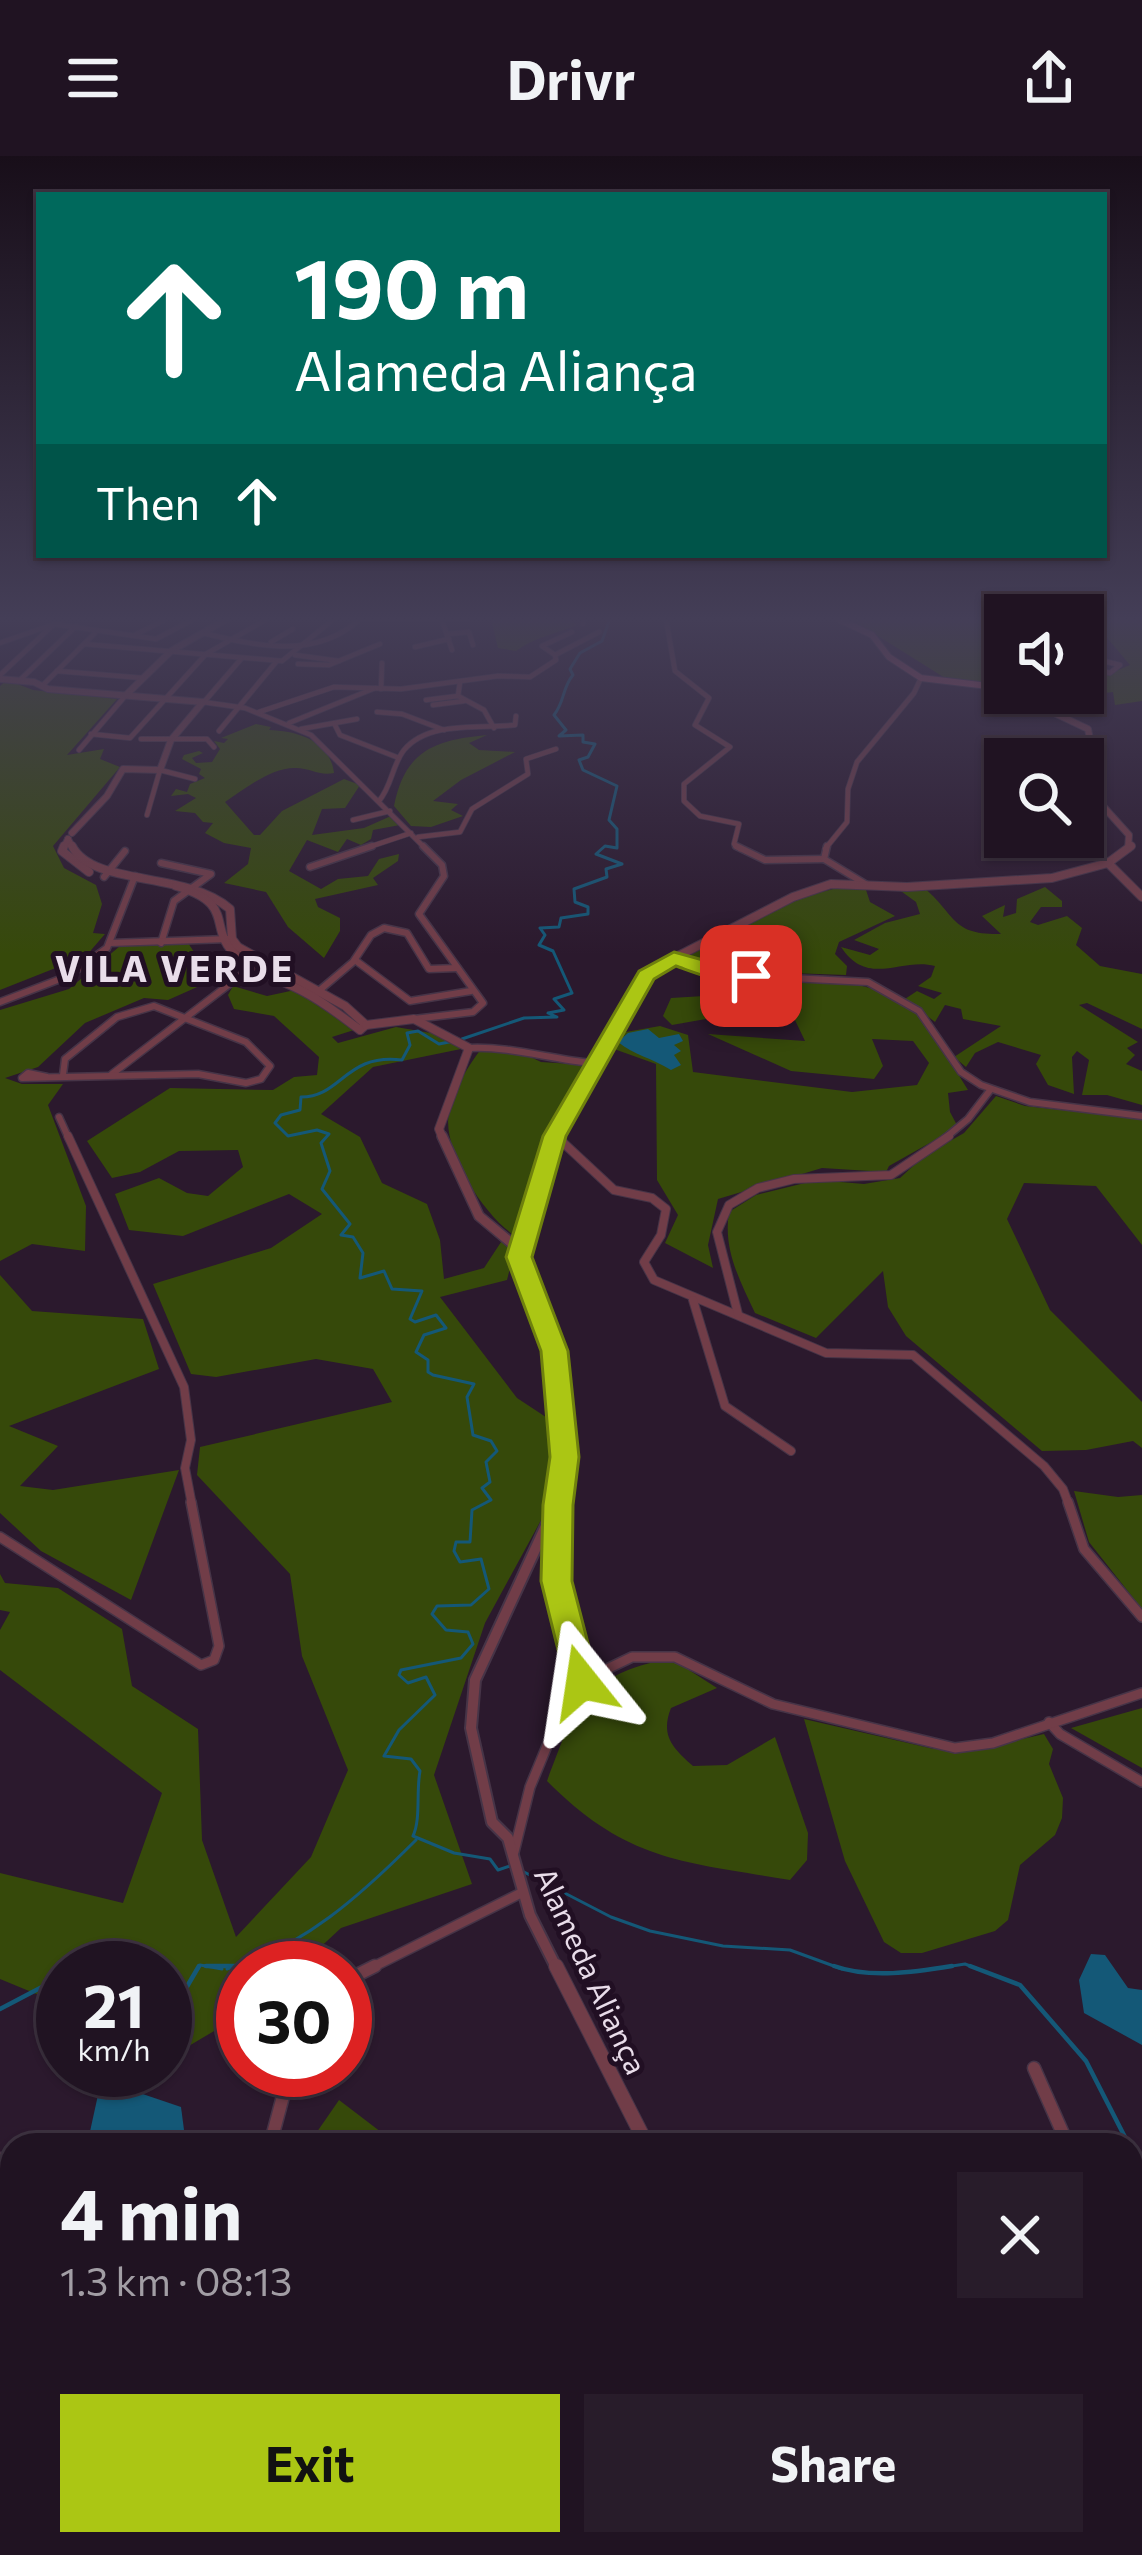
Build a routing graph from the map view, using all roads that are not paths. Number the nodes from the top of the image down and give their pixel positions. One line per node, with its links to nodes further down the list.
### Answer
1 (94, 731): 11 (street)
2 (136, 731): 11 (street)
3 (178, 731): 14 (street)
4 (302, 731): 21 (street)
5 (338, 731): 18 (street)
6 (461, 731): 10 (street)
7 (506, 731): 12 (street)
8 (704, 731): 28 (street)
9 (880, 731): 28 (street)
10 (449, 732): 18 (street)
11 (91, 734): 17 (street)
12 (501, 736)
13 (141, 739): 14 (street)
14 (170, 740): 15 (street); 19 (street)
15 (214, 748)
16 (556, 749): 26 (street)
17 (79, 750)
18 (399, 758): 21 (street)
19 (160, 770): 20 (street); 24 (street); 32 (street)
20 (195, 779)
21 (379, 801): 23 (street)
22 (1104, 809): 30 (street)
23 (390, 812): 25 (street); 26 (street)
24 (147, 814)
25 (353, 820)
26 (414, 835): 31 (street); 43 (street)
27 (125, 851): 32 (street)
28 (824, 859): 34 (street)
29 (160, 862): 35 (street)
30 (1108, 863): 34 (street); 36 (street)
31 (310, 867)
32 (106, 875): 33 (street)
33 (132, 878): 35 (street); 39 (street)
34 (868, 885): 40 (street)
35 (197, 888): 37 (street); 38 (street)
36 (1142, 897)
37 (228, 939): 38 (street); 42 (street)
38 (161, 943): 39 (street)
39 (110, 944): 46 (street)
40 (674, 958): 50 (street); 54 (street)
41 (355, 960): 43 (street); 44 (street); 45 (street)
42 (256, 964): 45 (street); 47 (street)
43 (458, 968): 44 (street)
44 (471, 991): 48 (street)
45 (316, 994): 48 (street)
46 (0, 1002)
47 (184, 1017): 51 (street); 52 (street); 52 (street)
48 (414, 1019): 49 (street)
49 (469, 1048): 50 (street); 58 (street)
50 (592, 1063): 57 (street)
51 (63, 1075): 52 (street); 53 (street)
52 (111, 1075)
53 (47, 1076)
54 (992, 1089): 55 (street); 60 (street)
55 (1142, 1116)
56 (59, 1117): 63 (street)
57 (555, 1136): 58 (street); 59 (street)
58 (521, 1251): 62 (street, Alameda Aliança)
59 (692, 1298): 60 (street); 61 (street)
60 (738, 1314): 64 (street)
61 (791, 1451)
62 (558, 1505): 65 (street); 69 (street, Alameda Aliança)
63 (0, 1538)
64 (1142, 1617)
65 (582, 1682): 67 (street); 69 (street)
66 (1142, 1693): 67 (street)
67 (1049, 1722): 68 (street)
68 (1142, 1782)
69 (513, 1862): 70 (street, Alameda Aliança)
70 (520, 1889): 71 (street); 75 (street, Alameda Aliança)
71 (372, 1967)
72 (1034, 2068): 76 (street)
73 (283, 2097): 74 (street)
74 (273, 2133)
75 (641, 2133)
76 (1063, 2133)

